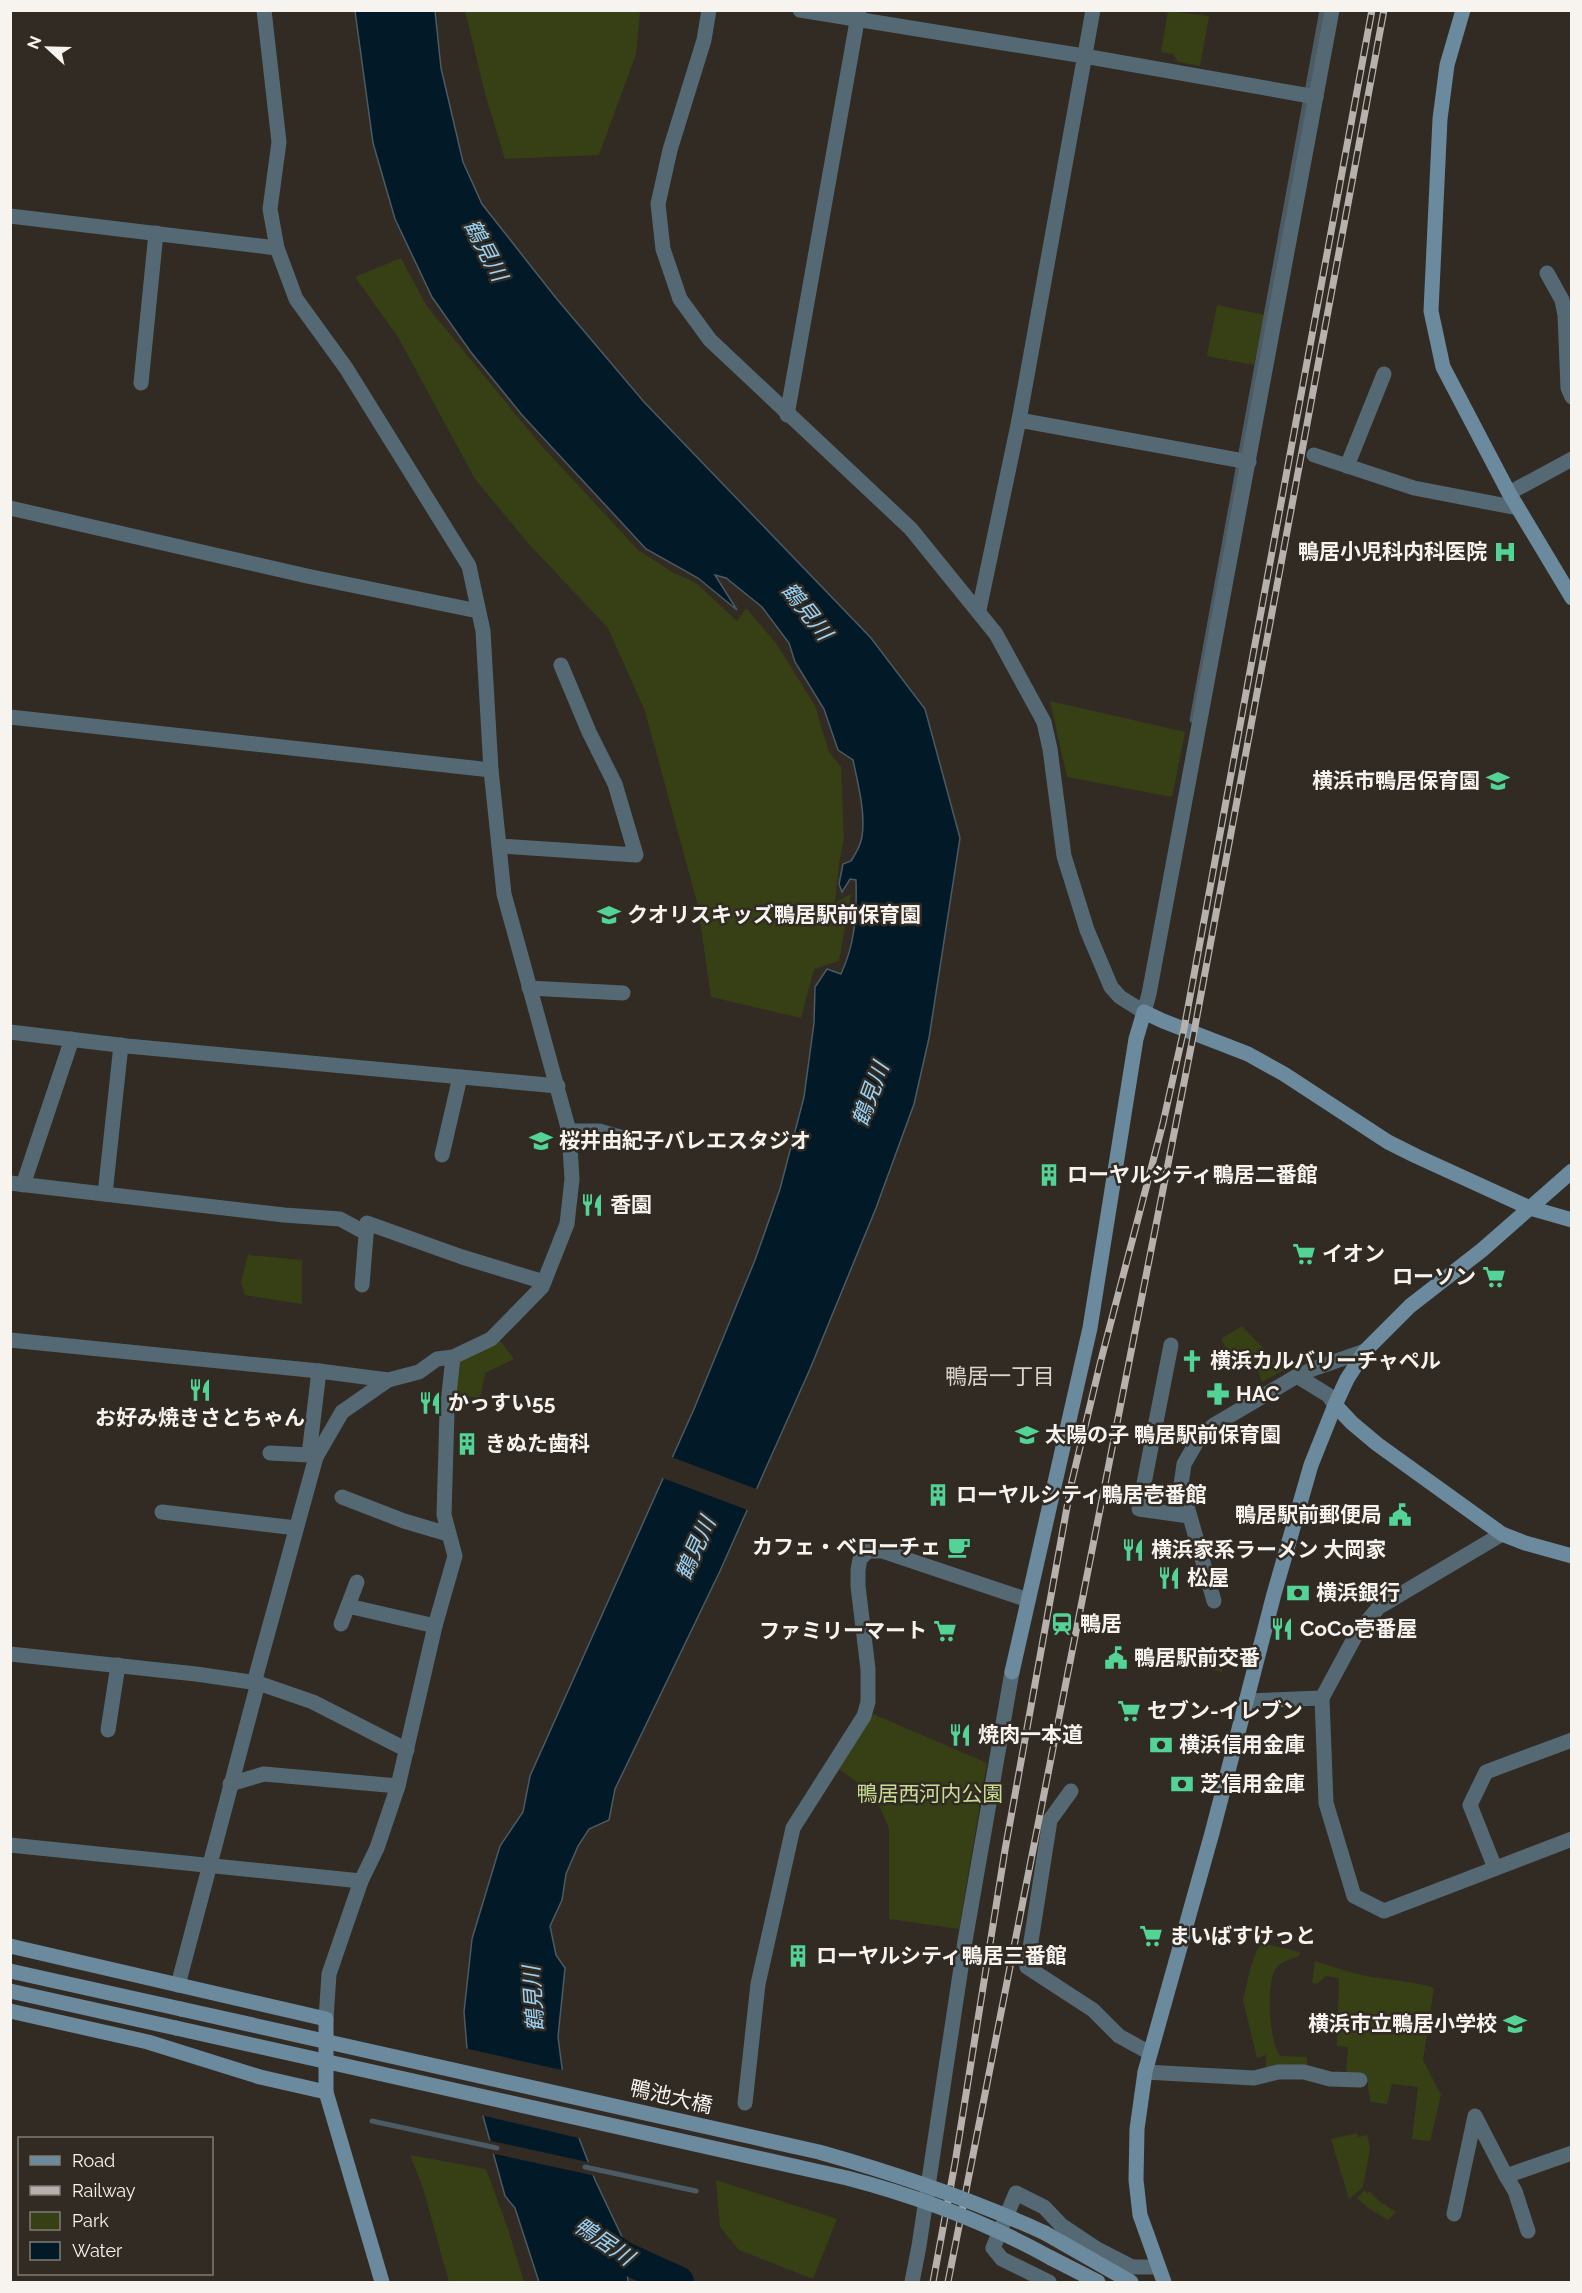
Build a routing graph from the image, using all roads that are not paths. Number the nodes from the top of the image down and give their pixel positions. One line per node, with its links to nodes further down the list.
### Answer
1 (264, 10): 12 (street)
2 (710, 10): 17 (street)
3 (800, 10): 7 (street)
4 (1093, 10): 8 (street)
5 (1332, 10): 9 (street)
6 (1463, 10): 23 (street)
7 (859, 15): 8 (street); 17 (street)
8 (1084, 56): 9 (street); 18 (street)
9 (1309, 95): 21 (street)
10 (10, 216): 11 (street)
11 (156, 233): 12 (street); 15 (street)
12 (277, 248): 28 (street)
13 (1547, 273): 16 (street)
14 (1384, 374): 22 (street)
15 (141, 383)
16 (1572, 397)
17 (787, 415): 27 (street)
18 (1019, 420): 21 (street); 27 (street)
19 (1314, 454): 22 (street)
20 (1572, 459): 23 (street)
21 (1243, 461): 35 (street)
22 (1347, 466): 25 (street)
23 (1509, 493): 25 (street)
24 (10, 508): 28 (street)
25 (1518, 508): 26 (street)
26 (1572, 598)
27 (979, 610): 35 (street)
28 (478, 611): 31 (street)
29 (561, 665): 32 (street)
30 (10, 717): 31 (street)
31 (491, 770): 32 (street)
32 (499, 846): 33 (street)
33 (529, 988): 34 (street); 40 (street)
34 (623, 993)
35 (1144, 1012): 47 (street); 70 (street)
36 (10, 1032): 37 (street)
37 (72, 1040): 38 (street); 45 (street)
38 (121, 1045): 39 (street); 46 (street)
39 (460, 1077): 40 (street); 43 (street)
40 (558, 1086): 41 (street)
41 (569, 1131): 42 (street); 50 (street)
42 (631, 1140)
43 (442, 1155)
44 (1572, 1171): 47 (street)
45 (17, 1184): 46 (street)
46 (105, 1194): 49 (street)
47 (1530, 1208): 48 (street); 54 (street)
48 (1572, 1220)
49 (366, 1233): 50 (street); 51 (street)
50 (544, 1282): 55 (street)
51 (362, 1286)
52 (10, 1340): 56 (street)
53 (1172, 1345): 64 (street)
54 (1365, 1351): 57 (street); 59 (street)
55 (453, 1357): 58 (street); 66 (street)
56 (319, 1371): 58 (street); 61 (street)
57 (1298, 1376): 59 (street); 64 (street)
58 (388, 1380): 61 (street)
59 (1335, 1405): 67 (street); 79 (street)
60 (270, 1453): 61 (street)
61 (312, 1456): 65 (street)
62 (342, 1497): 66 (street)
63 (162, 1512): 65 (street)
64 (1189, 1516): 71 (street)
65 (296, 1528): 77 (street)
66 (448, 1534): 74 (street)
67 (1502, 1534): 68 (street); 78 (street)
68 (1572, 1556)
69 (357, 1582): 72 (street)
70 (1028, 1600): 101 (street); 108 (street)
71 (1214, 1601)
72 (348, 1606): 73 (street); 74 (street)
73 (341, 1624)
74 (435, 1626): 82 (street)
75 (10, 1654): 76 (street)
76 (118, 1665): 77 (street); 80 (street)
77 (256, 1683): 82 (street); 83 (street)
78 (1322, 1698): 79 (street); 89 (street)
79 (1246, 1701): 97 (street)
80 (108, 1730)
81 (1572, 1740): 89 (street)
82 (407, 1750): 84 (street)
83 (230, 1784): 84 (street); 88 (street)
84 (398, 1786): 90 (street)
85 (1071, 1791): 97 (street)
86 (1572, 1839): 89 (street)
87 (10, 1845): 88 (street)
88 (209, 1866): 90 (street); 93 (street)
89 (1495, 1868)
90 (361, 1881): 96 (street)
91 (10, 1946): 93 (street)
92 (10, 1971): 111 (street, 鴨池大橋, bridge)
93 (178, 1985): 96 (street)
94 (10, 1991): 110 (street, 鴨池大橋, bridge)
95 (10, 2011): 100 (street)
96 (326, 2019): 100 (street)
97 (1150, 2053): 98 (street)
98 (1145, 2072): 99 (street); 106 (street)
99 (1360, 2080)
100 (326, 2092): 107 (street)
101 (745, 2103)
102 (1572, 2153): 103 (street)
103 (1506, 2176): 104 (street); 105 (street)
104 (1454, 2214)
105 (1528, 2231)
106 (1157, 2267): 109 (street); 112 (street)
107 (382, 2283)
108 (912, 2283)
109 (1049, 2283)
110 (1098, 2283)
111 (1131, 2283)
112 (1164, 2283)

